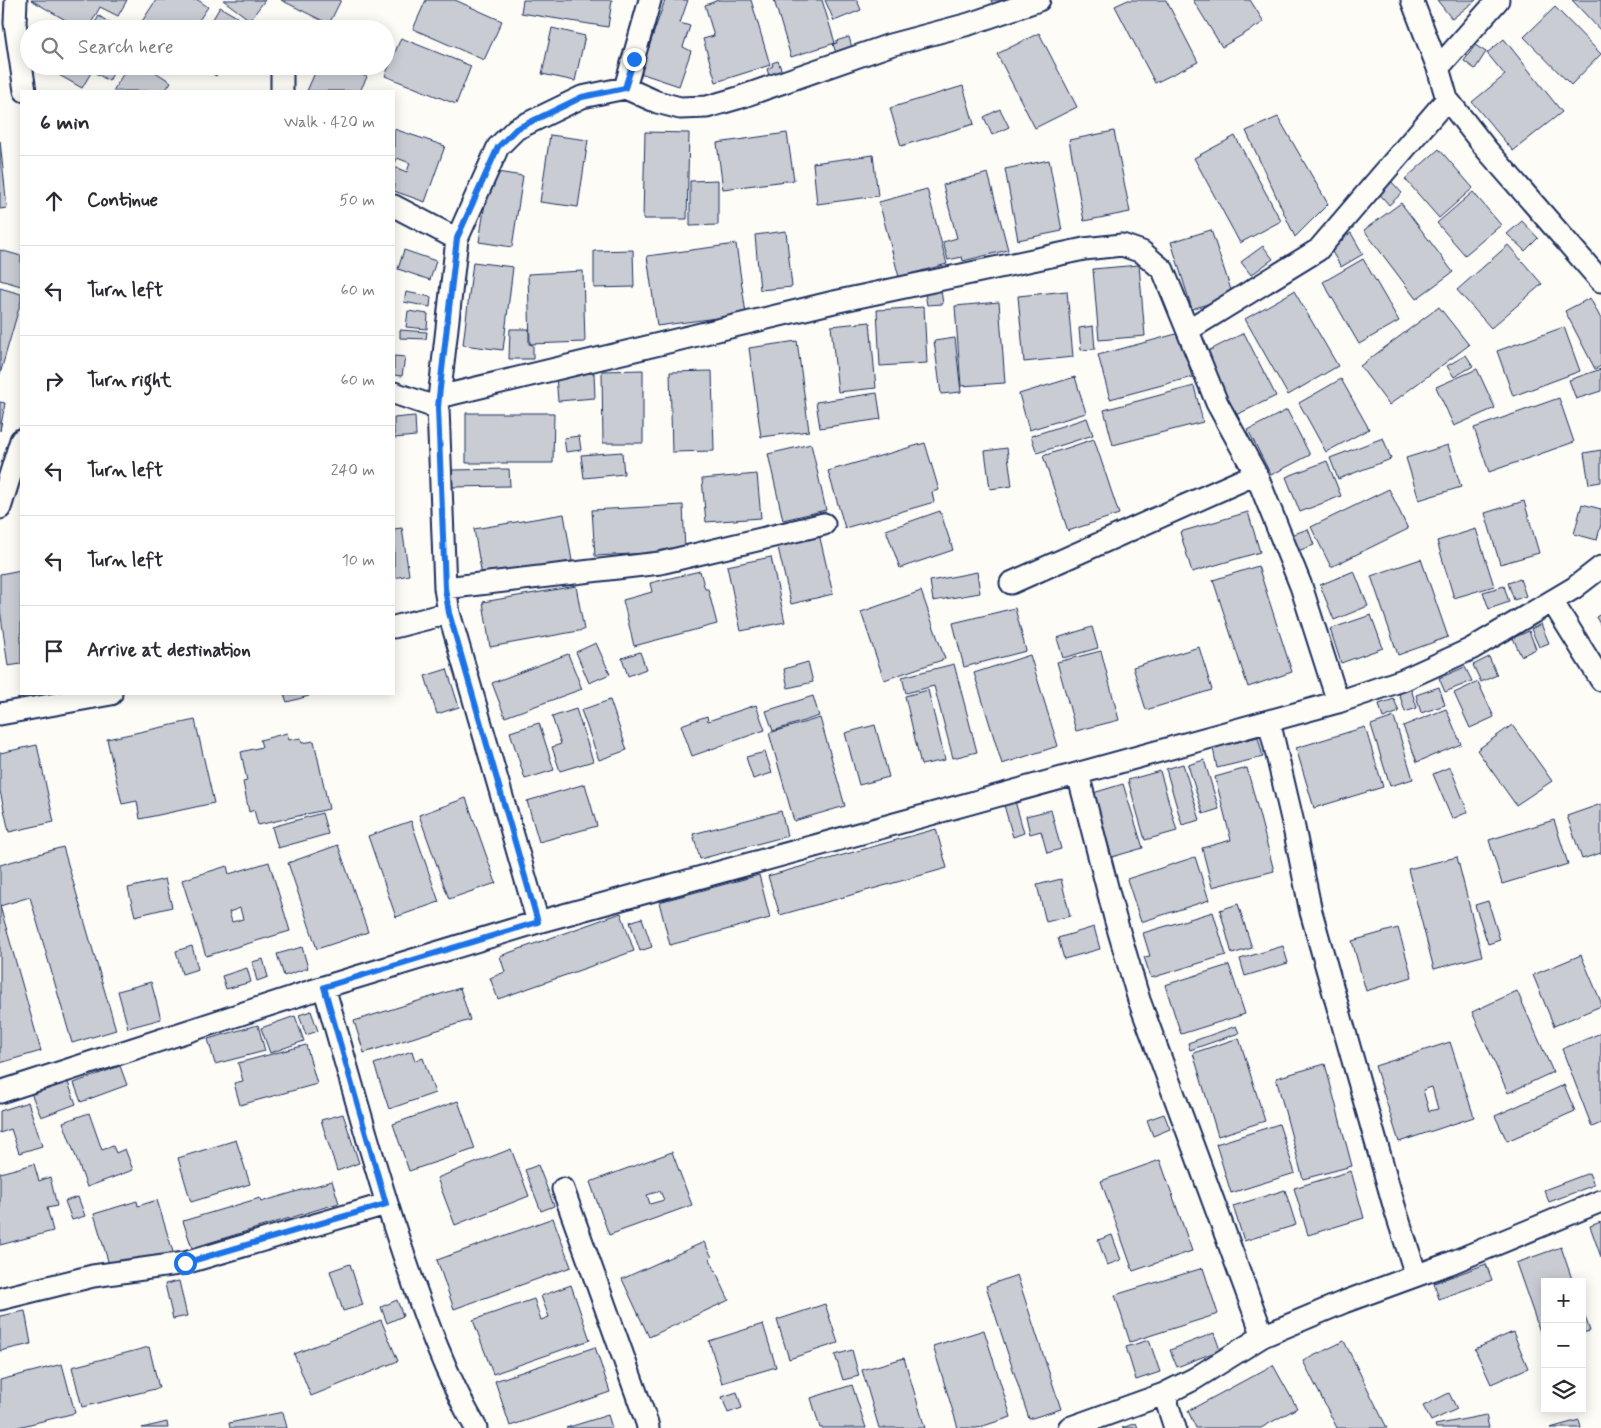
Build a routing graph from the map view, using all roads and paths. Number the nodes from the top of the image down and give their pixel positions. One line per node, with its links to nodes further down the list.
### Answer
1 (16, 0): 6 (street)
2 (650, 0): 10 (street)
3 (1039, 0): 10 (street)
4 (1412, 0): 7 (street)
5 (1498, 0): 7 (street)
6 (20, 53)
7 (1438, 68): 13 (street)
8 (23, 75): 11 (street)
9 (282, 75): 12 (street)
10 (625, 88): 15 (street)
11 (25, 90)
12 (282, 90)
13 (1447, 99): 16 (street); 17 (street)
14 (395, 207): 15 (street)
15 (457, 238): 19 (street)
16 (1601, 282)
17 (1188, 330): 19 (street); 21 (street)
18 (395, 393): 19 (street)
19 (438, 402): 26 (street)
20 (20, 443): 22 (street)
21 (1256, 474): 25 (street); 32 (street)
22 (0, 508)
23 (824, 524): 26 (street)
24 (1601, 567): 27 (street)
25 (1011, 583)
26 (445, 588): 28 (street)
27 (1552, 601): 30 (street); 32 (street)
28 (449, 613): 29 (street); 36 (street)
29 (395, 627)
30 (1601, 680)
31 (105, 695): 33 (street)
32 (1338, 702): 34 (street)
33 (0, 714)
34 (1269, 721): 35 (street); 42 (street)
35 (1078, 774): 36 (street); 44 (street)
36 (538, 922): 37 (street)
37 (324, 987): 38 (street); 41 (street)
38 (0, 1092)
39 (563, 1190): 47 (street)
40 (1601, 1201): 42 (street)
41 (386, 1204): 43 (street); 46 (street)
42 (1416, 1275): 44 (street)
43 (0, 1299)
44 (1264, 1336): 45 (street)
45 (1164, 1394): 48 (street); 49 (street)
46 (476, 1428)
47 (648, 1428)
48 (1069, 1428)
49 (1175, 1428)

